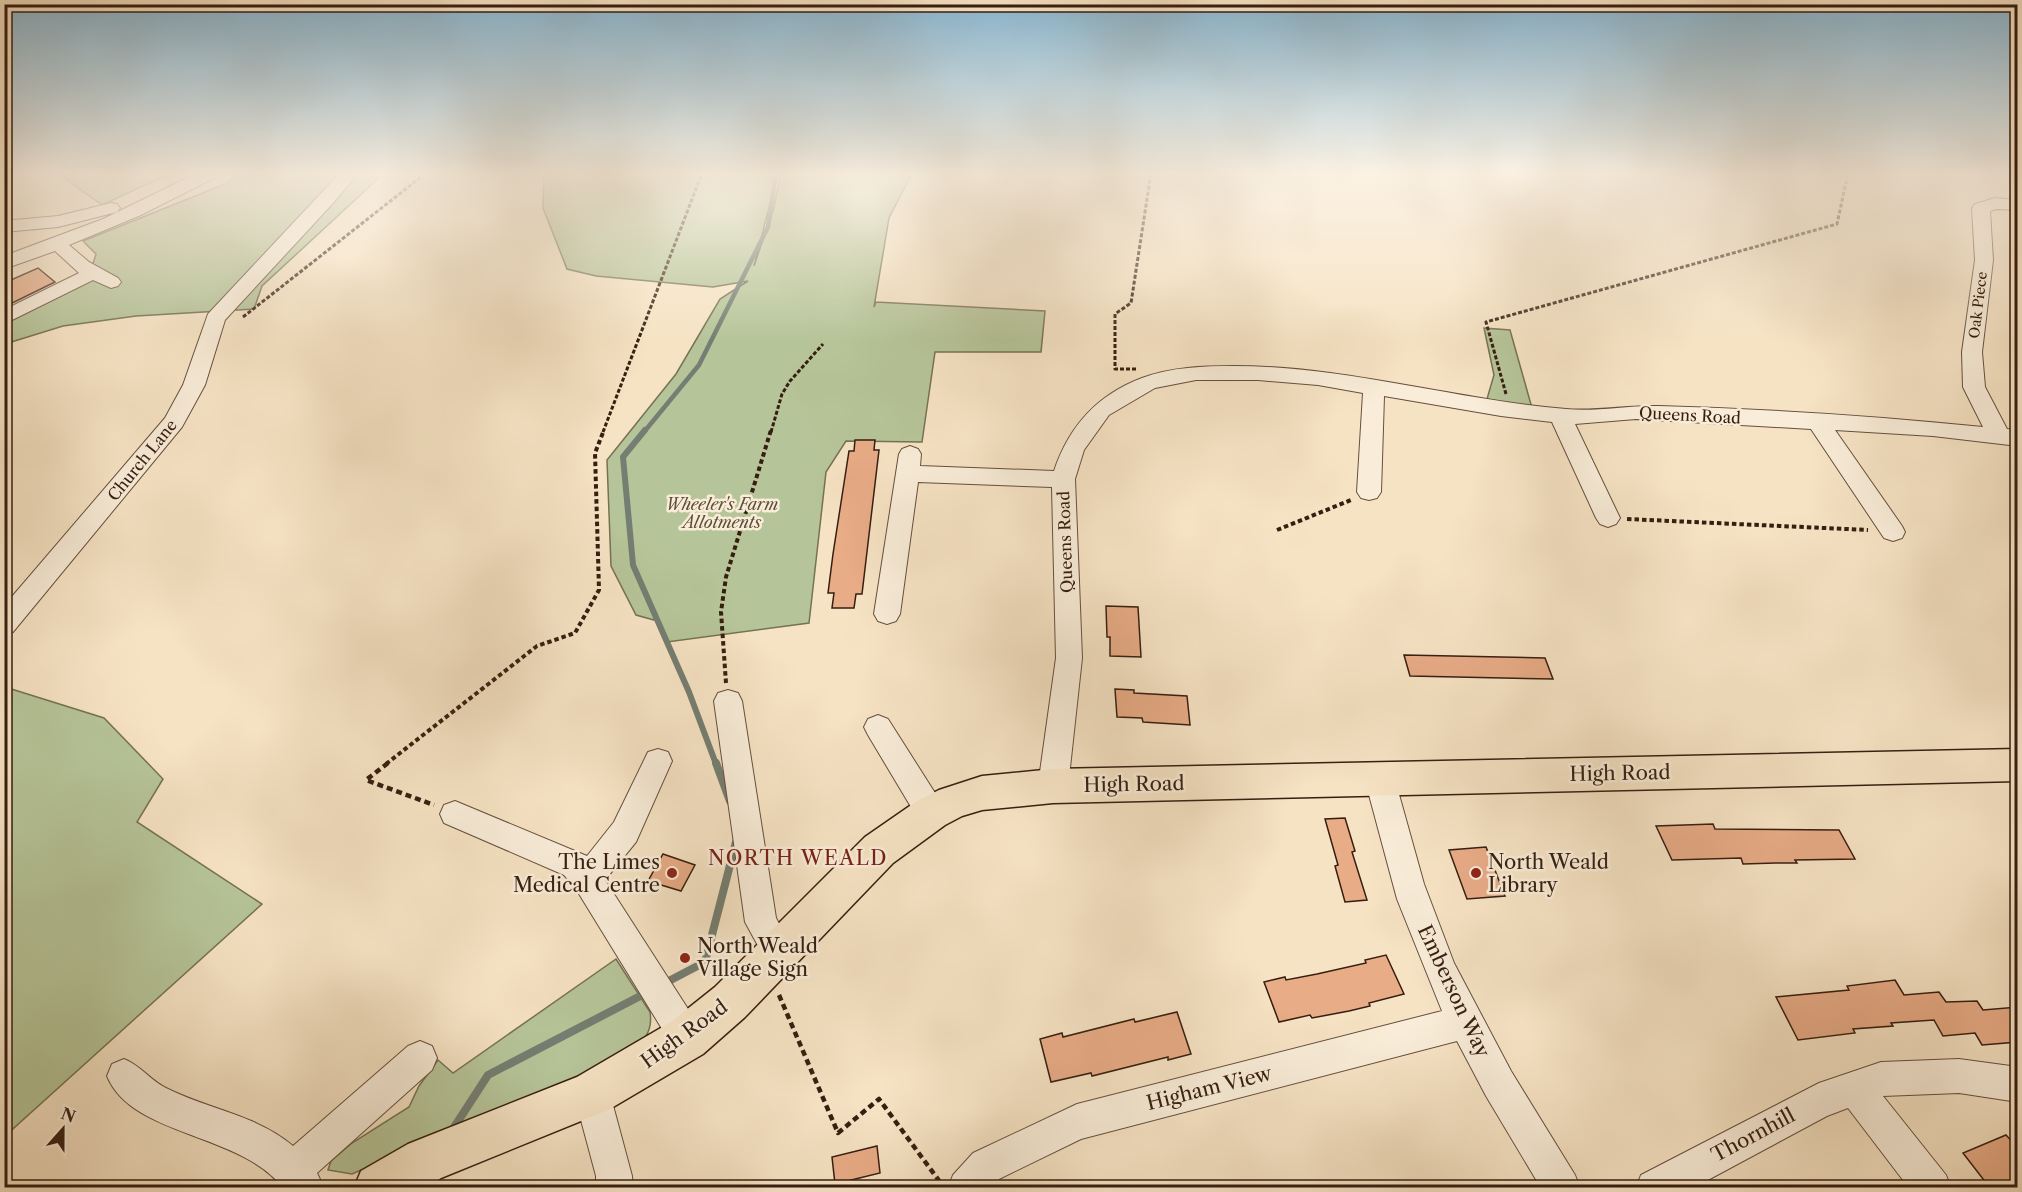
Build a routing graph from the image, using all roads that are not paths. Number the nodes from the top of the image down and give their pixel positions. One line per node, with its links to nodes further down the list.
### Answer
1 (94, 229): 4 (street)
2 (299, 229): 18 (street, Church Lane)
3 (1982, 229): 12 (street, Oak Piece)
4 (59, 243): 5 (street); 6 (street)
5 (4, 263)
6 (93, 273): 7 (street); 8 (street)
7 (111, 282)
8 (4, 318)
9 (1374, 387): 10 (street, Queens Road); 13 (street, Queens Road); 14 (street)
10 (1561, 417): 11 (street, Queens Road); 15 (street)
11 (1818, 422): 12 (street, Queens Road); 16 (street)
12 (2008, 436)
13 (1063, 479): 17 (street); 24 (street, Queens Road)
14 (1369, 492)
15 (1608, 518)
16 (1893, 532)
17 (887, 614)
18 (4, 625)
19 (728, 701): 28 (street)
20 (878, 727): 25 (street)
21 (658, 761): 27 (street)
22 (2018, 765): 23 (main road, High Road)
23 (1380, 780): 24 (main road, High Road); 29 (street, Emberson Way)
24 (1053, 786): 25 (main road, High Road)
25 (931, 813): 28 (main road, High Road)
26 (455, 814): 27 (street)
27 (587, 879): 30 (street)
28 (773, 960): 30 (main road, High Road)
29 (1467, 1022): 39 (street, Higham View); 40 (street, Emberson Way)
30 (687, 1038): 35 (main road, High Road)
31 (420, 1058): 36 (street)
32 (124, 1076): 36 (street)
33 (2018, 1084): 34 (street, Thornhill)
34 (1855, 1089): 41 (street, Thornhill); 42 (street)
35 (592, 1094): 37 (main road, High Road); 38 (street)
36 (300, 1178)
37 (378, 1188)
38 (615, 1188)
39 (966, 1188)
40 (1562, 1188)
41 (1654, 1188)
42 (1933, 1188)

